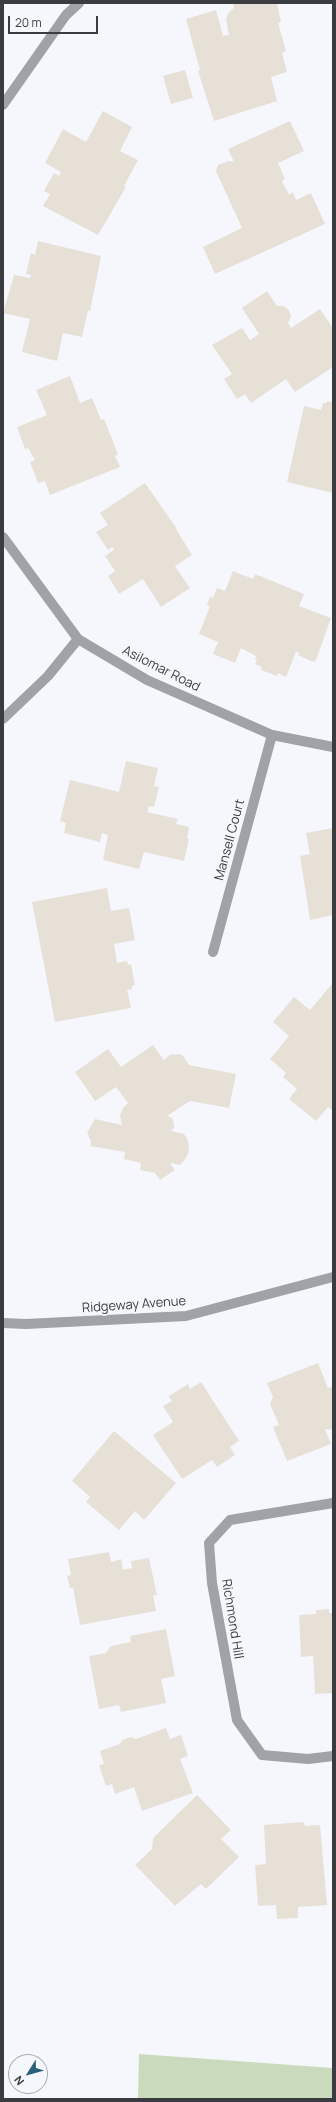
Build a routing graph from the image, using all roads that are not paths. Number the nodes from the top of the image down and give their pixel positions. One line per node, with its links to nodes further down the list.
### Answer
1 (79, 3): 2 (street)
2 (4, 101)
3 (3, 537): 4 (street, Asilomar Road)
4 (78, 639): 5 (street); 6 (street, Asilomar Road)
5 (3, 719)
6 (272, 735): 7 (street, Asilomar Road); 8 (street, Mansell Court)
7 (333, 747)
8 (213, 952)
9 (333, 1277): 10 (street, Ridgeway Avenue)
10 (3, 1324)
11 (333, 1503): 12 (street, Richmond Hill)
12 (333, 1756)

